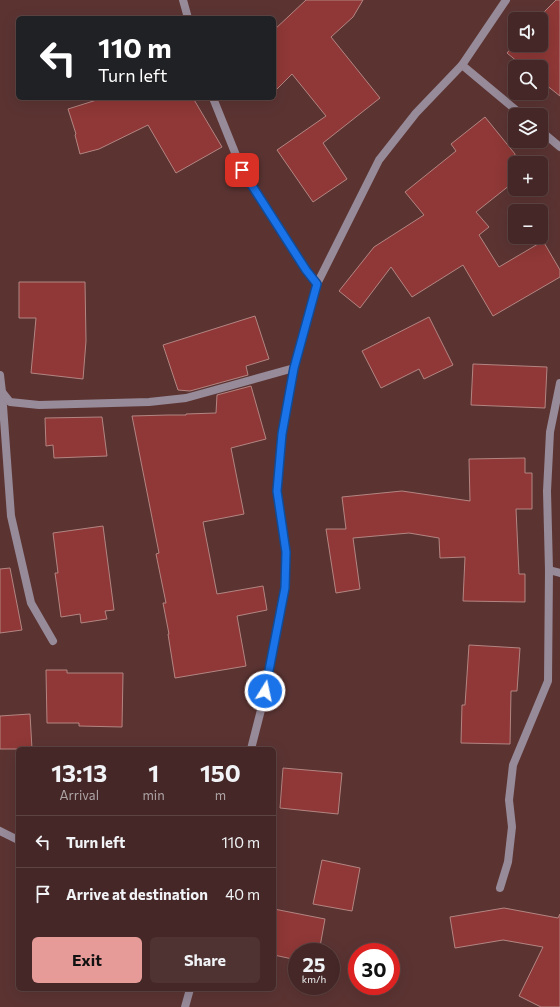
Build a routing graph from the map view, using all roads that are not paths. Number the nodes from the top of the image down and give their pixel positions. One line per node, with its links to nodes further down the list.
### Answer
1 (183, 0): 3 (street)
2 (506, 0): 4 (street)
3 (187, 16)
4 (462, 65): 6 (street); 9 (street)
5 (214, 100): 9 (street)
6 (514, 108)
7 (548, 137): 8 (street)
8 (560, 147)
9 (317, 284): 10 (street)
10 (294, 368): 13 (street); 17 (street)
11 (0, 375): 13 (street)
12 (560, 383): 14 (street)
13 (2, 392): 16 (street)
14 (549, 570): 15 (street); 20 (street)
15 (560, 573)
16 (53, 641)
17 (252, 747)
18 (0, 831): 19 (street)
19 (16, 839)
20 (500, 888)
21 (189, 991): 22 (street)
22 (185, 1007)

